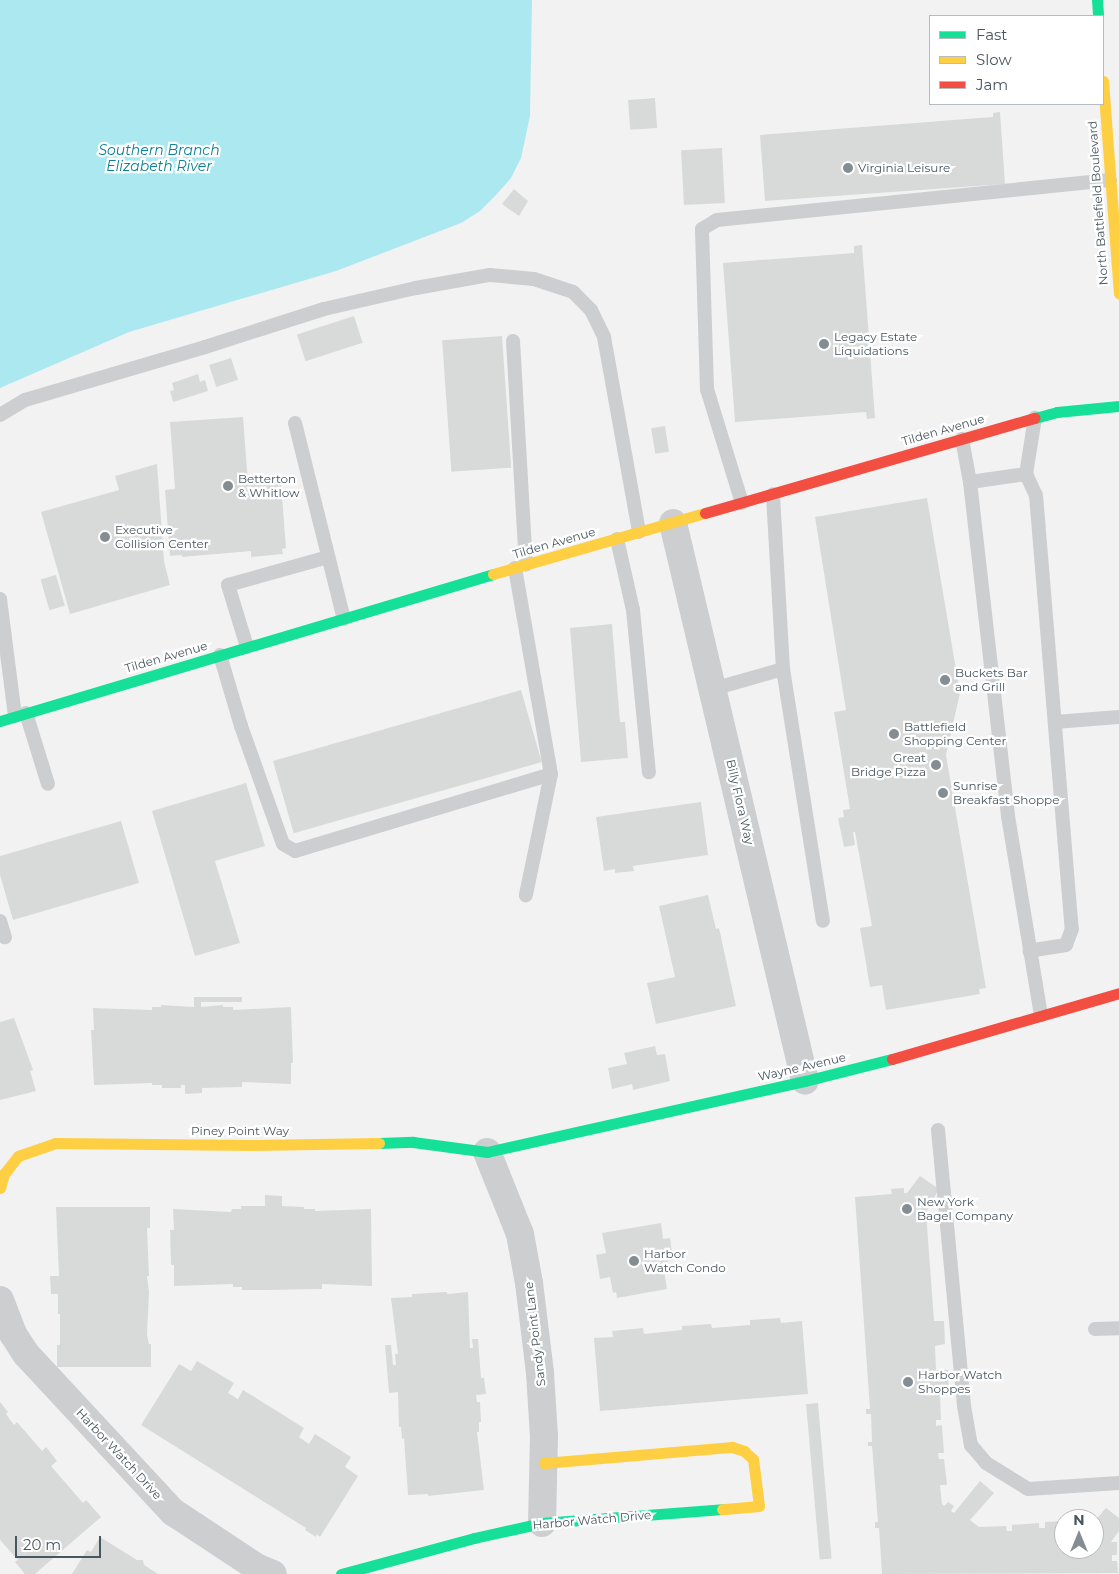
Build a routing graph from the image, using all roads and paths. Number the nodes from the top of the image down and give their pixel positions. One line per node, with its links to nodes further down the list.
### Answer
1 (1097, 0): 2 (street)
2 (1098, 15)
3 (1104, 95): 4 (street, North Battlefield Boulevard)
4 (1110, 180): 5 (street, North Battlefield Boulevard); 15 (lane)
5 (1119, 293)
6 (513, 341): 20 (lane)
7 (1119, 406): 9 (street, Tilden Avenue)
8 (0, 415): 17 (lane)
9 (1035, 418): 11 (street, Tilden Avenue); 12 (lane)
10 (295, 423): 19 (lane)
11 (962, 439): 13 (lane); 14 (street, Tilden Avenue)
12 (1026, 474): 13 (lane); 30 (lane)
13 (970, 482): 38 (lane)
14 (773, 494): 15 (street, Tilden Avenue); 25 (lane)
15 (742, 503): 16 (street, Tilden Avenue)
16 (673, 523): 17 (street, Tilden Avenue); 26 (street, Billy Flora Way)
17 (639, 532): 18 (street, Tilden Avenue)
18 (617, 539): 20 (street, Tilden Avenue); 31 (lane)
19 (328, 557): 22 (lane); 23 (lane)
20 (520, 567): 22 (street, Tilden Avenue); 32 (lane)
21 (0, 599): 27 (lane)
22 (344, 619): 23 (street, Tilden Avenue)
23 (246, 647): 24 (street, Tilden Avenue)
24 (220, 655): 27 (street, Tilden Avenue); 32 (lane)
25 (782, 669): 26 (lane); 36 (lane)
26 (713, 689): 41 (street, Billy Flora Way)
27 (21, 714): 29 (street, Tilden Avenue); 33 (lane)
28 (1119, 717): 30 (lane)
29 (0, 720)
30 (1055, 722): 38 (lane)
31 (649, 772)
32 (551, 774): 34 (lane)
33 (48, 784)
34 (526, 895)
35 (0, 921): 37 (lane)
36 (823, 921)
37 (5, 937)
38 (1029, 951): 40 (lane)
39 (1119, 993): 40 (street, Wayne Avenue)
40 (1041, 1015): 41 (street, Wayne Avenue)
41 (805, 1081): 43 (street, Wayne Avenue)
42 (938, 1130): 49 (lane)
43 (487, 1152): 44 (street, Piney Point Way); 48 (street, Sandy Point Lane)
44 (0, 1188)
45 (0, 1300): 51 (street, Harbor Watch Drive)
46 (1119, 1328): 47 (lane)
47 (1095, 1329)
48 (544, 1464): 50 (street, Sandy Point Lane); 50 (street, Harbor Watch Drive)
49 (1119, 1483)
50 (542, 1523): 52 (street, Harbor Watch Drive)
51 (273, 1574)
52 (341, 1574)

